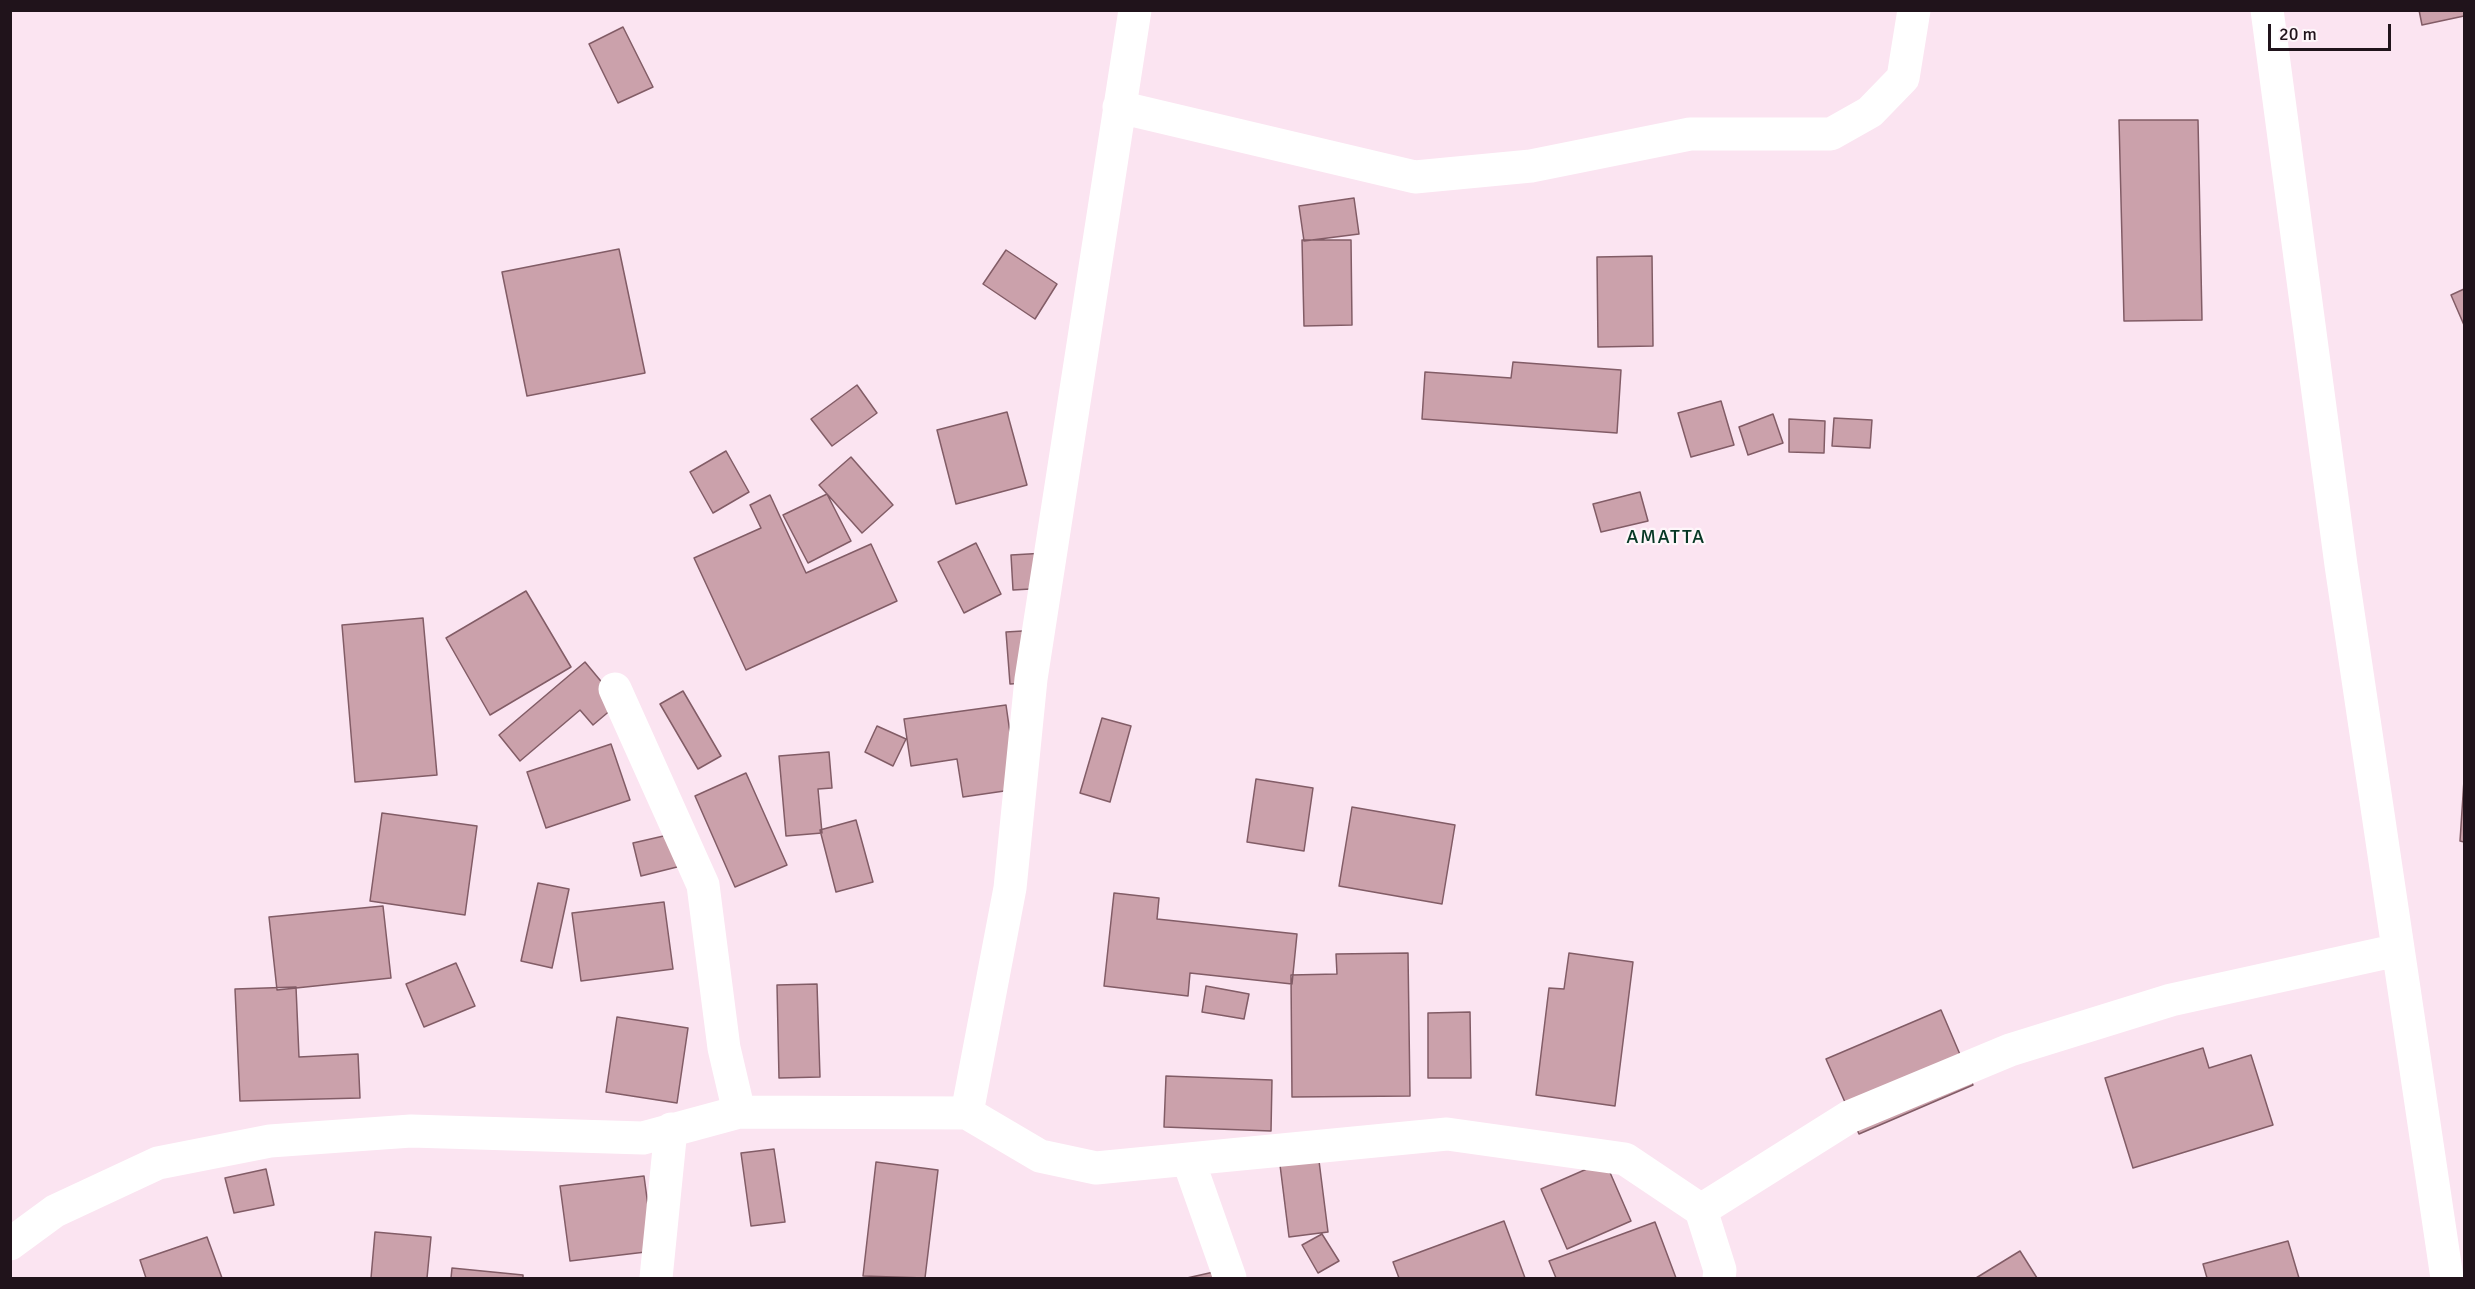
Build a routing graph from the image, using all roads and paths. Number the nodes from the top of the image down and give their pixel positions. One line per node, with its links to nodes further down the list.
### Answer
1 (1135, 10): 4 (street)
2 (1914, 10): 4 (street)
3 (2267, 10): 6 (street)
4 (1119, 107): 8 (street)
5 (615, 688): 7 (street)
6 (2398, 950): 11 (street); 16 (street)
7 (739, 1112): 8 (street); 9 (street)
8 (967, 1113): 10 (street)
9 (671, 1130): 12 (street); 13 (street)
10 (1188, 1159): 11 (street); 14 (street)
11 (1701, 1210): 15 (street)
12 (10, 1244)
13 (656, 1278)
14 (1230, 1278)
15 (1719, 1278)
16 (2447, 1278)

